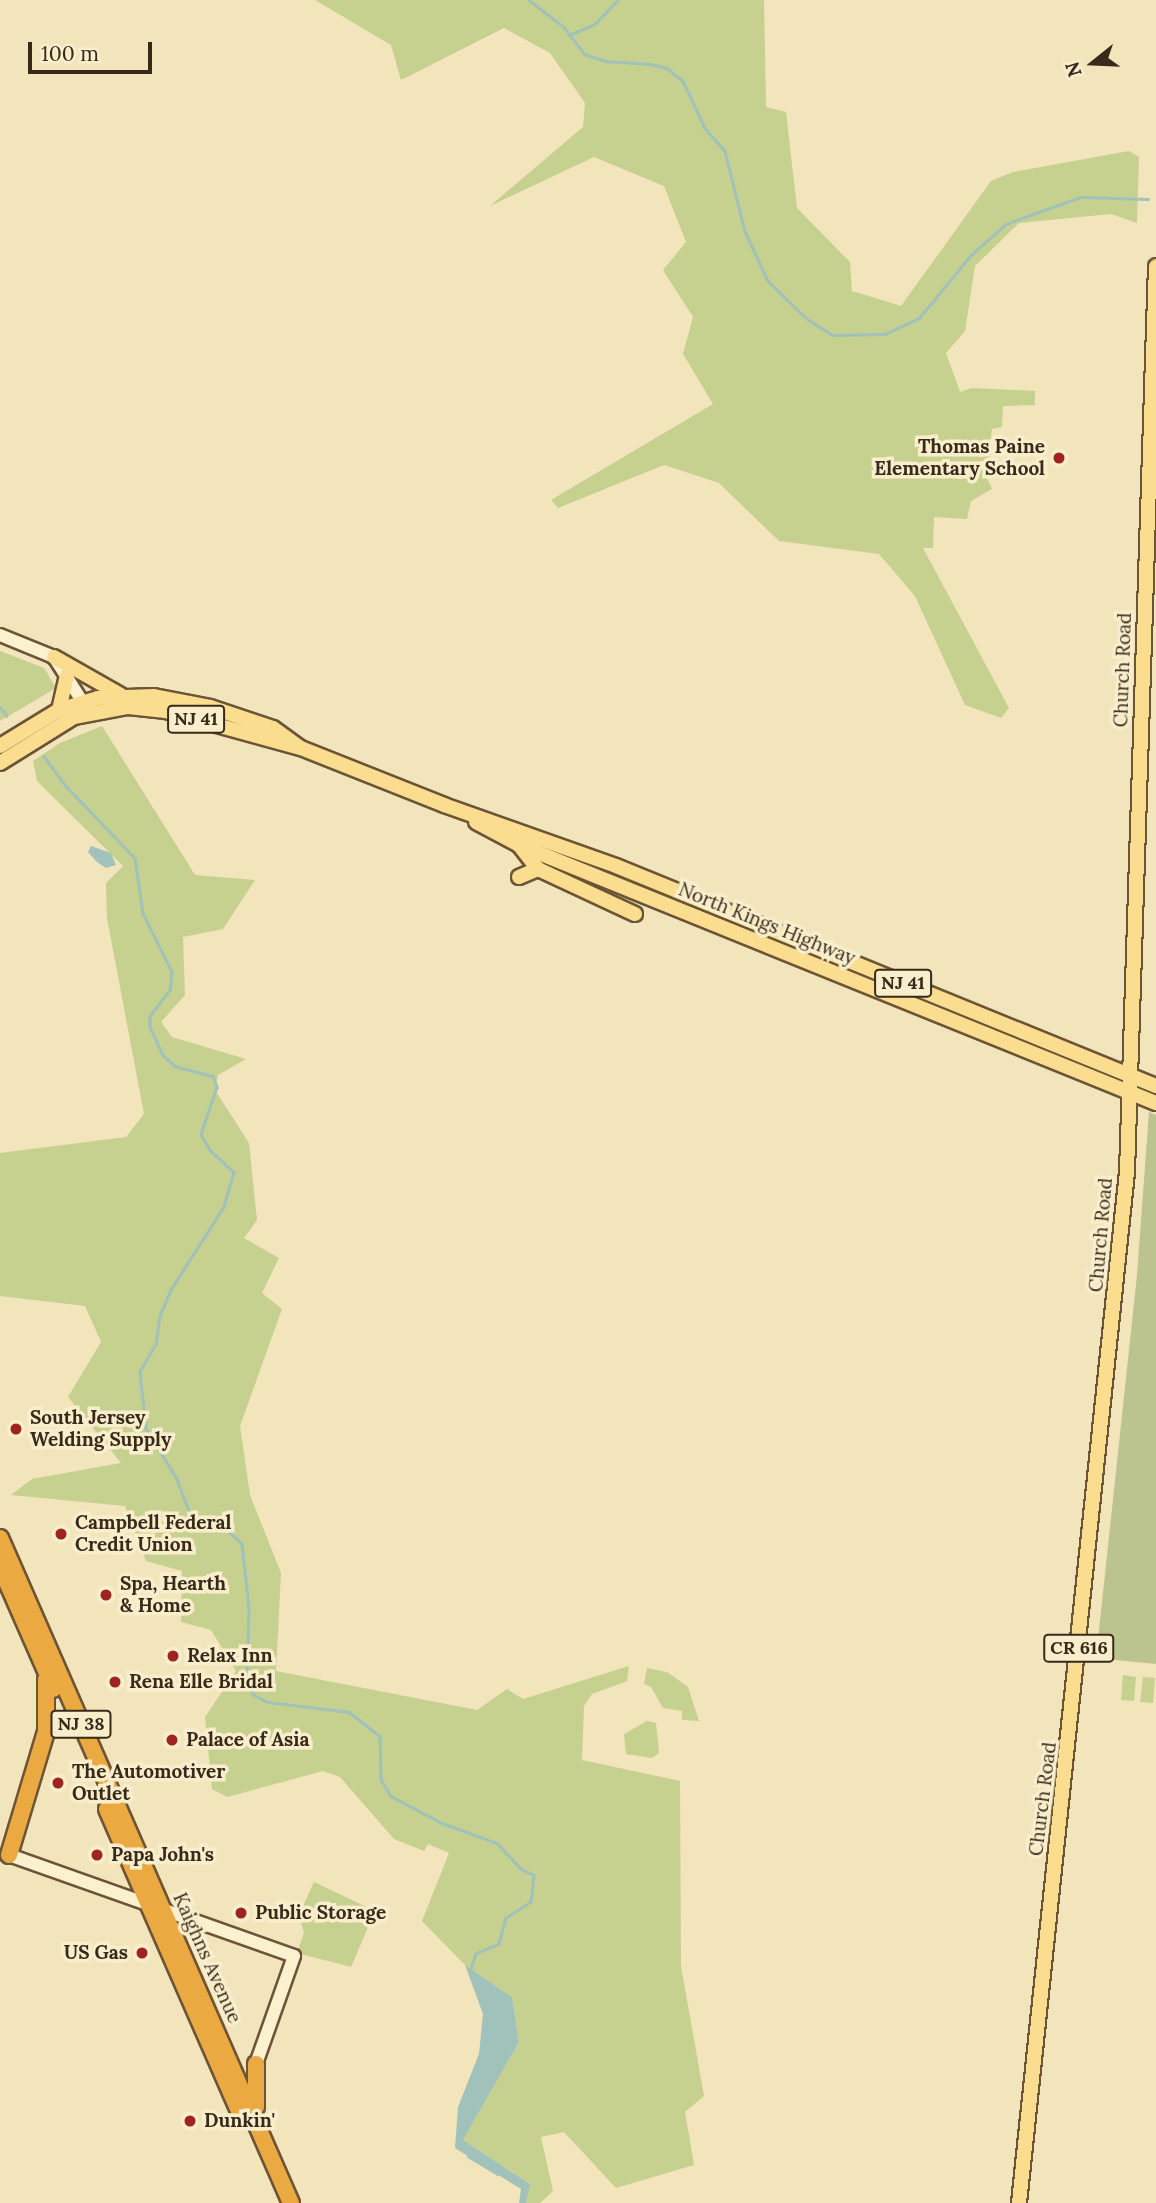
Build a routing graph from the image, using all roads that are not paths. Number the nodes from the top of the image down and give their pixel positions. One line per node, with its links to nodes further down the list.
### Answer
1 (1156, 266): 16 (main road, Church Road / CR 616)
2 (0, 635): 3 (street)
3 (54, 657): 4 (street); 5 (main road)
4 (67, 675): 6 (street); 7 (main road)
5 (121, 695): 6 (main road, North Kings Highway / NJ 41); 9 (main road, North Kings Highway / NJ 41)
6 (82, 701): 7 (main road, North Kings Highway / NJ 41)
7 (59, 710): 8 (main road, North Kings Highway / NJ 41)
8 (0, 746)
9 (302, 748): 10 (main road, North Kings Highway / NJ 41); 11 (main road, North Kings Highway / NJ 41)
10 (0, 763)
11 (444, 805): 12 (main road, North Kings Highway / NJ 41); 16 (main road, North Kings Highway / NJ 41)
12 (519, 845): 13 (main road); 18 (main road, North Kings Highway / NJ 41)
13 (538, 869): 14 (main road); 15 (main road)
14 (519, 877)
15 (635, 914)
16 (1129, 1076): 17 (main road, North Kings Highway / NJ 41); 18 (main road, Church Road / CR 616)
17 (1156, 1086)
18 (1129, 1093): 19 (main road, North Kings Highway / NJ 41); 29 (main road, Church Road / CR 616)
19 (1156, 1103)
20 (0, 1538): 24 (highway, Kaighns Avenue / NJ 38)
21 (0, 1566): 22 (highway, Kaighns Avenue / NJ 38)
22 (44, 1667): 23 (highway); 24 (highway, Kaighns Avenue / NJ 38)
23 (9, 1855): 24 (street)
24 (155, 1906): 25 (street); 26 (highway, Kaighns Avenue / NJ 38); 27 (highway, Kaighns Avenue / NJ 38)
25 (256, 2064): 26 (highway)
26 (266, 2146): 28 (highway, Kaighns Avenue / NJ 38)
27 (279, 2203)
28 (291, 2203)
29 (1019, 2203)

